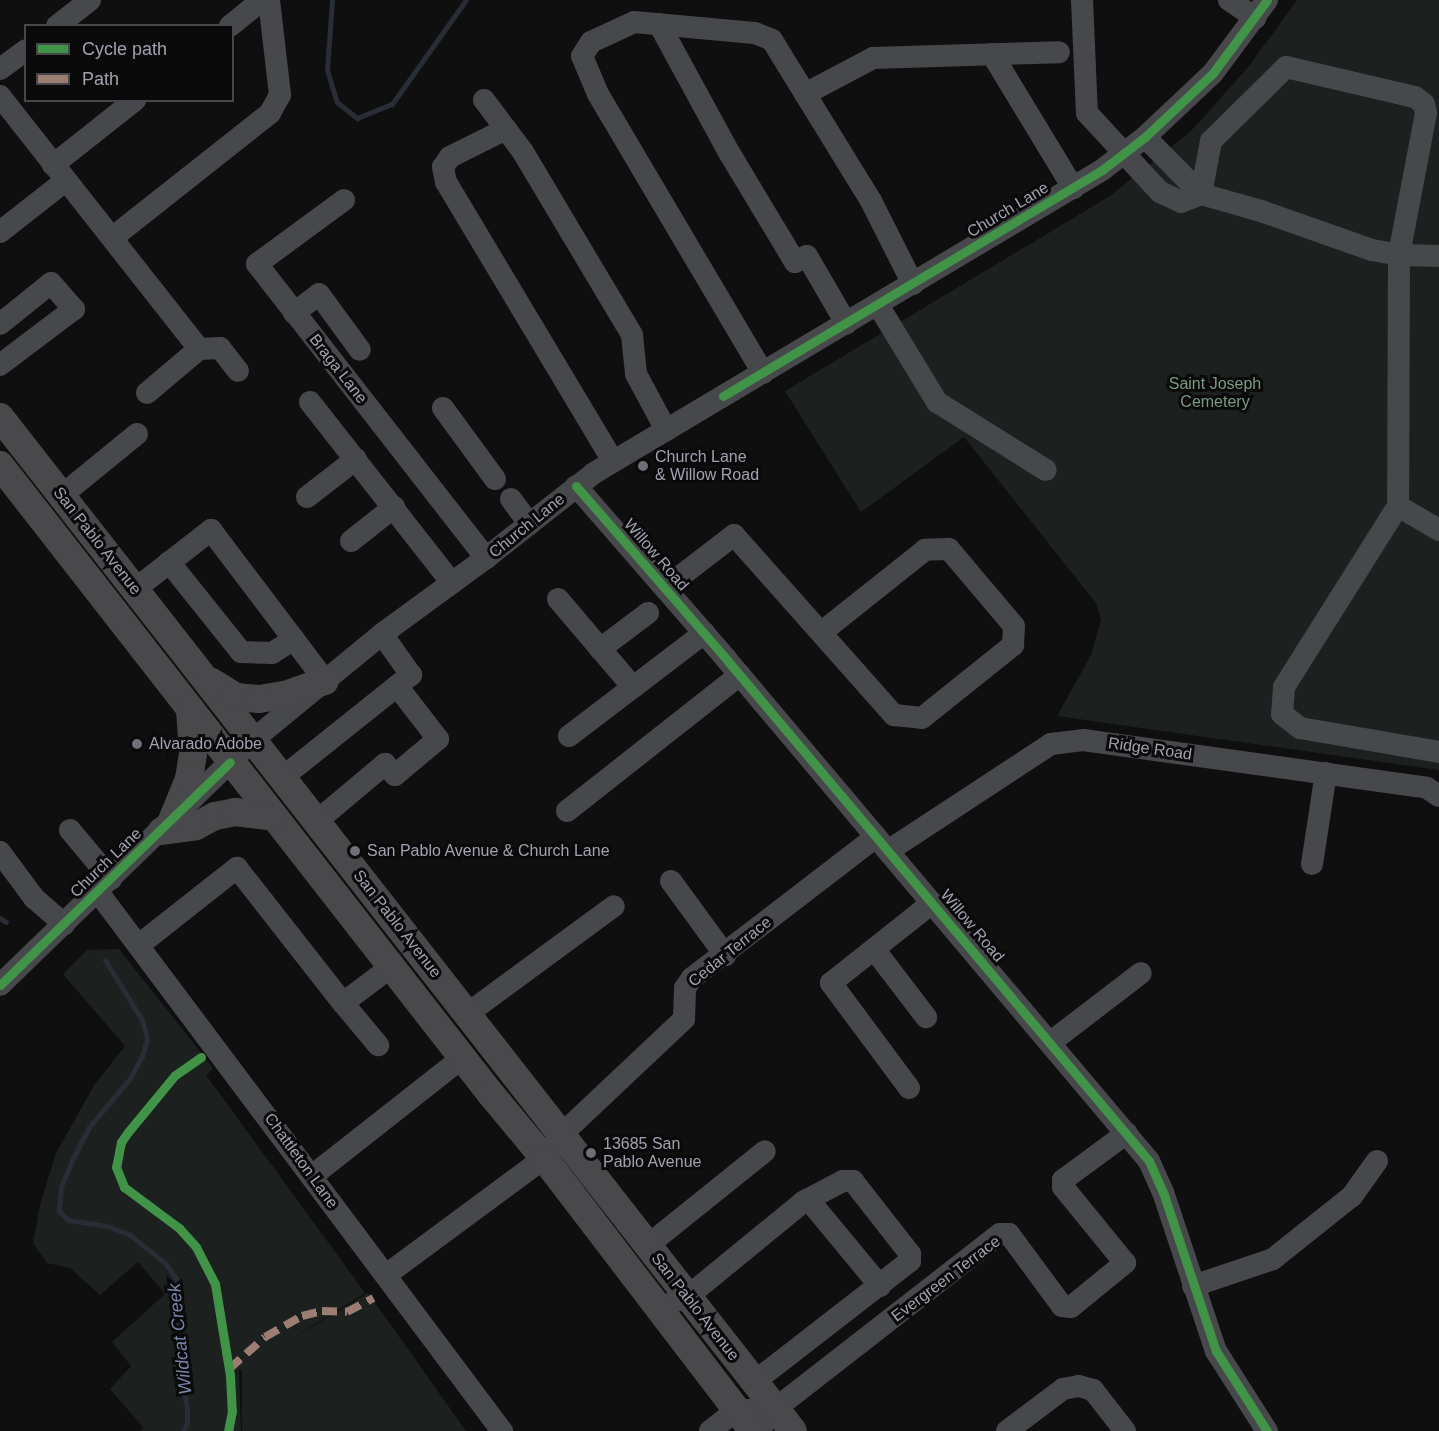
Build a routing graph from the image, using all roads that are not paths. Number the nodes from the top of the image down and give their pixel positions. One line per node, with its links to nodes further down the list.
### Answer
1 (90, 0): 7 (street)
2 (262, 0): 8 (street)
3 (269, 0): 26 (street)
4 (1082, 0): 20 (street)
5 (1229, 0): 6 (street)
6 (1262, 9): 19 (street, Church Lane)
7 (60, 24)
8 (232, 24)
9 (659, 24): 14 (street); 32 (street); 38 (street)
10 (24, 51): 13 (street)
11 (1059, 52): 12 (street)
12 (992, 54): 14 (street); 22 (street)
13 (0, 69)
14 (805, 94): 29 (street)
15 (0, 96): 21 (street)
16 (484, 100): 18 (street)
17 (133, 102): 21 (street)
18 (506, 129): 43 (street); 46 (street)
19 (1145, 137): 20 (street, Church Lane); 23 (street)
20 (1124, 154): 22 (street, Church Lane); 23 (street)
21 (59, 173): 25 (street); 26 (street)
22 (1073, 188): 29 (street, Church Lane)
23 (1201, 194): 27 (street); 27 (street)
24 (344, 200): 31 (street, Braga Lane)
25 (0, 232)
26 (112, 238): 34 (street)
27 (1399, 255): 28 (street); 54 (street)
28 (1439, 256)
29 (914, 284): 30 (street, Church Lane)
30 (878, 305): 32 (street, Church Lane); 48 (street)
31 (294, 313): 35 (street); 60 (street, Braga Lane)
32 (846, 323): 38 (street, Church Lane)
33 (0, 324): 36 (street)
34 (199, 349): 37 (street); 39 (street)
35 (360, 350)
36 (0, 365)
37 (238, 371)
38 (762, 373): 43 (street, Church Lane)
39 (147, 393)
40 (310, 402): 45 (street)
41 (442, 408): 49 (street)
42 (0, 417): 51 (main road, San Pablo Avenue)
43 (666, 430): 46 (street, Church Lane)
44 (137, 434): 51 (street)
45 (356, 459): 52 (street); 55 (street)
46 (613, 461): 50 (street, Church Lane)
47 (0, 465): 56 (main road, San Pablo Avenue)
48 (1046, 470)
49 (495, 479)
50 (576, 486): 57 (street, Church Lane); 63 (street, Willow Road)
51 (61, 496): 64 (main road, San Pablo Avenue)
52 (307, 497)
53 (511, 499): 57 (street)
54 (1398, 506): 58 (street); 80 (street)
55 (394, 507): 59 (street); 62 (street)
56 (42, 518): 64 (main road); 77 (main road, San Pablo Avenue)
57 (529, 524): 60 (street, Church Lane)
58 (1439, 530)
59 (351, 542)
60 (486, 558): 62 (street, Church Lane)
61 (169, 562): 64 (street); 70 (street); 70 (street)
62 (452, 583): 69 (street, Church Lane)
63 (665, 588): 67 (street); 68 (street, Willow Road)
64 (134, 590): 73 (main road, San Pablo Avenue)
65 (558, 599): 71 (street)
66 (648, 613): 71 (street)
67 (822, 632): 67 (street)
68 (704, 633): 72 (street, Willow Road); 76 (street)
69 (382, 634): 74 (street, Church Lane); 75 (street)
70 (294, 639): 74 (street)
71 (600, 649): 76 (street)
72 (740, 675): 85 (street); 90 (street, Willow Road)
73 (206, 678): 74 (main road); 79 (main road, San Pablo Avenue)
74 (325, 681): 79 (street, Church Lane)
75 (398, 686): 83 (street); 87 (street)
76 (633, 687): 78 (street)
77 (189, 709): 81 (main road, San Pablo Avenue); 88 (main road)
78 (569, 736)
79 (254, 739): 81 (street, Church Lane); 83 (main road, San Pablo Avenue)
80 (1439, 752)
81 (230, 762): 86 (main road, San Pablo Avenue); 88 (street, Church Lane)
82 (1326, 773): 84 (street, Ridge Road); 90 (street, Ridge Road); 92 (street)
83 (283, 777): 87 (main road, San Pablo Avenue)
84 (1439, 796)
85 (567, 811)
86 (274, 818): 88 (main road); 101 (main road, San Pablo Avenue)
87 (317, 821): 106 (main road, San Pablo Avenue)
88 (167, 824): 94 (street, Church Lane)
89 (70, 830): 94 (street, Chattleton Lane)
90 (882, 844): 95 (street, Willow Road); 100 (street, Cedar Terrace)
91 (0, 852): 97 (street)
92 (1312, 864)
93 (671, 881): 100 (street)
94 (104, 885): 97 (street, Church Lane); 98 (street, Chattleton Lane)
95 (932, 903): 99 (street); 107 (street, Willow Road)
96 (614, 906): 106 (street)
97 (64, 924): 103 (street, Church Lane)
98 (139, 945): 104 (street); 116 (street, Chattleton Lane)
99 (874, 949): 105 (street); 110 (street)
100 (725, 955): 112 (street, Cedar Terrace)
101 (391, 967): 104 (street); 106 (main road); 109 (main road, San Pablo Avenue)
102 (1141, 973): 107 (street)
103 (2, 978)
104 (343, 1003): 108 (street)
105 (926, 1017)
106 (474, 1023): 112 (main road, San Pablo Avenue)
107 (1051, 1042): 111 (street, Willow Road)
108 (378, 1046)
109 (462, 1058): 114 (main road, San Pablo Avenue); 116 (street)
110 (909, 1088)
111 (1127, 1133): 121 (street, Willow Road); 125 (street, Evergreen Terrace)
112 (561, 1135): 114 (street, Cedar Terrace); 118 (main road, San Pablo Avenue)
113 (765, 1151): 118 (street)
114 (544, 1158): 119 (street, Cedar Terrace); 123 (main road, San Pablo Avenue)
115 (1377, 1161): 121 (street)
116 (312, 1176): 119 (street, Chattleton Lane)
117 (808, 1199): 120 (street); 120 (street); 122 (street)
118 (647, 1246): 122 (main road, San Pablo Avenue)
119 (386, 1275): 127 (street, Chattleton Lane)
120 (880, 1286): 124 (street)
121 (1193, 1286): 133 (street, Willow Road)
122 (687, 1297): 123 (street); 124 (main road, San Pablo Avenue)
123 (657, 1307): 126 (main road, San Pablo Avenue)
124 (754, 1382): 125 (main road, San Pablo Avenue)
125 (775, 1409): 126 (street); 129 (street); 130 (main road, San Pablo Avenue)
126 (745, 1421): 128 (street)
127 (502, 1431)
128 (710, 1431)
129 (758, 1431)
130 (793, 1431)
131 (1007, 1431): 132 (street)
132 (1125, 1431)
133 (1267, 1431)

